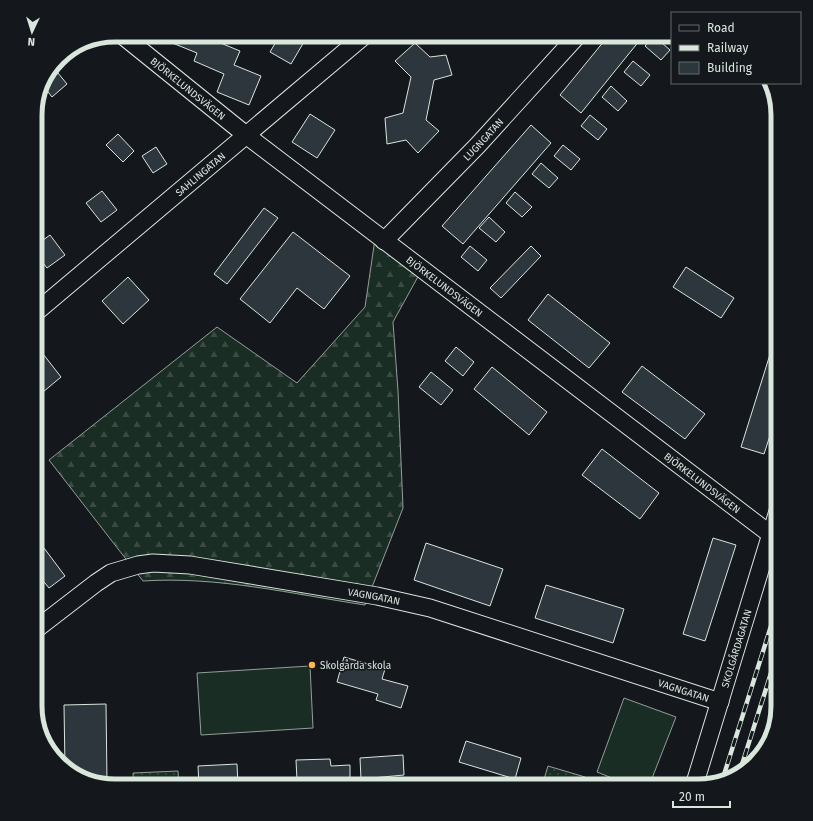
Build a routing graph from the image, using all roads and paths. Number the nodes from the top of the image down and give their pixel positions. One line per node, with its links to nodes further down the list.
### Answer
1 (131, 42): 4 (street, BJÖRKELUNDSVÄGEN)
2 (357, 42): 4 (street, SAHLINGATAN)
3 (572, 42): 5 (street, LUGNGATAN)
4 (246, 135): 5 (street, BJÖRKELUNDSVÄGEN); 6 (street, SAHLINGATAN)
5 (384, 240): 8 (street, BJÖRKELUNDSVÄGEN)
6 (42, 307)
7 (771, 531): 8 (street, SKOLGÅRDAGATAN)
8 (770, 534): 10 (street, SKOLGÅRDAGATAN)
9 (42, 625): 10 (street, VAGNGATAN)
10 (720, 702): 11 (street, SKOLGÅRDAGATAN)
11 (696, 779)

